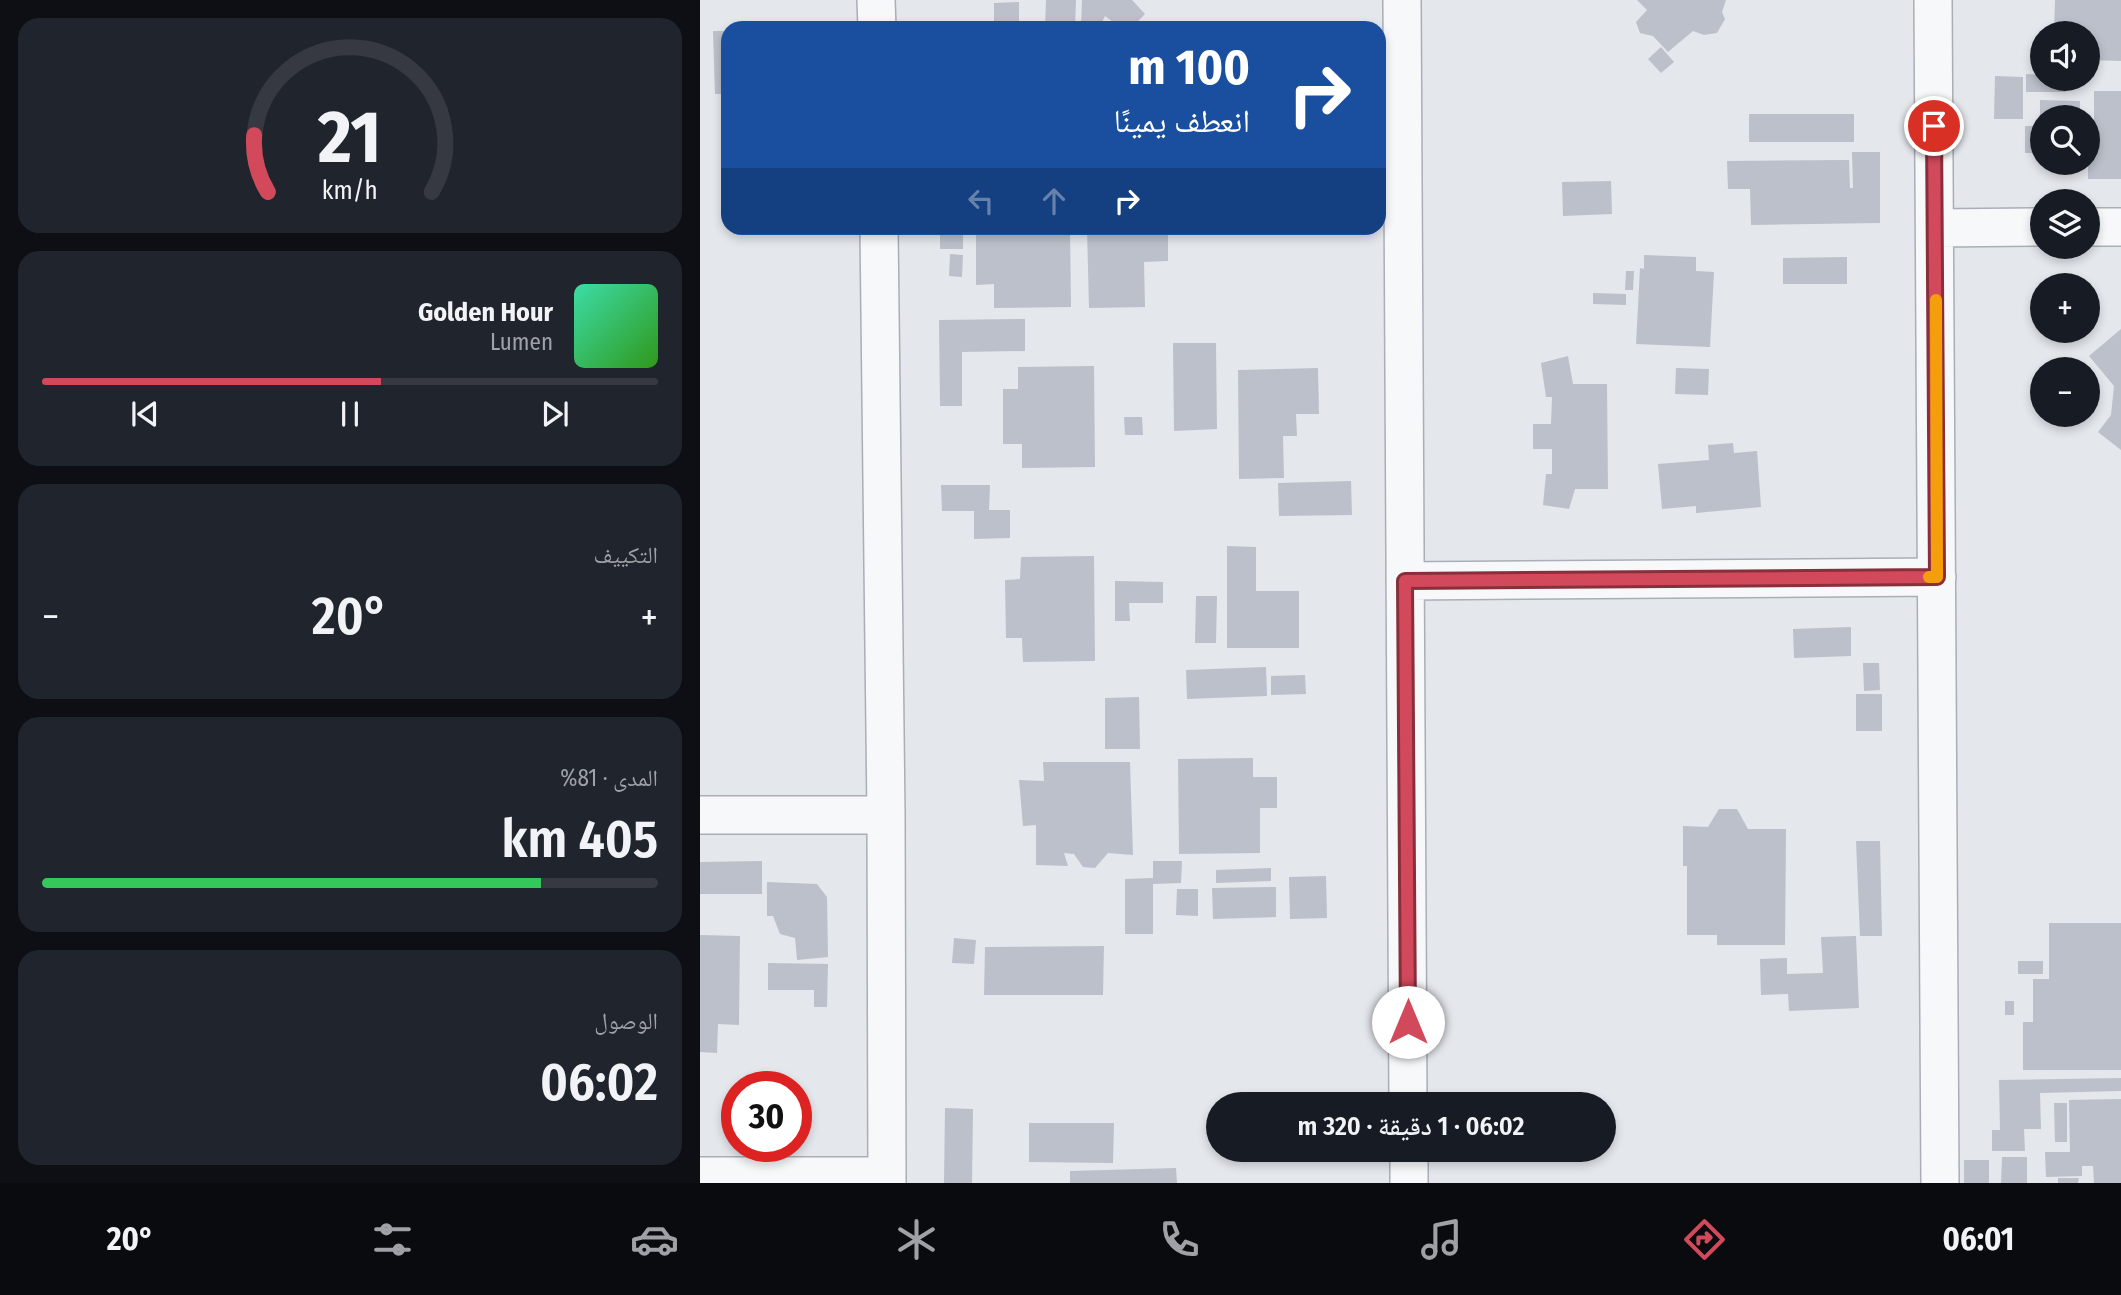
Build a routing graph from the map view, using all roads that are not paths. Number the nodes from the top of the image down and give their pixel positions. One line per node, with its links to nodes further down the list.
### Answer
1 (876, 0): 4 (street)
2 (1402, 0): 11 (street)
3 (1933, 0): 8 (street)
4 (877, 21)
5 (2030, 227): 8 (street)
6 (2100, 227): 7 (street)
7 (2121, 227)
8 (1935, 228): 10 (street)
9 (879, 235): 13 (street)
10 (1937, 577): 11 (street); 19 (street)
11 (1405, 581): 14 (street)
12 (700, 815): 13 (street)
13 (886, 815): 17 (street)
14 (1408, 1092)
15 (1409, 1162): 18 (street)
16 (700, 1176): 17 (street)
17 (887, 1180)
18 (1409, 1183)
19 (1940, 1183)

